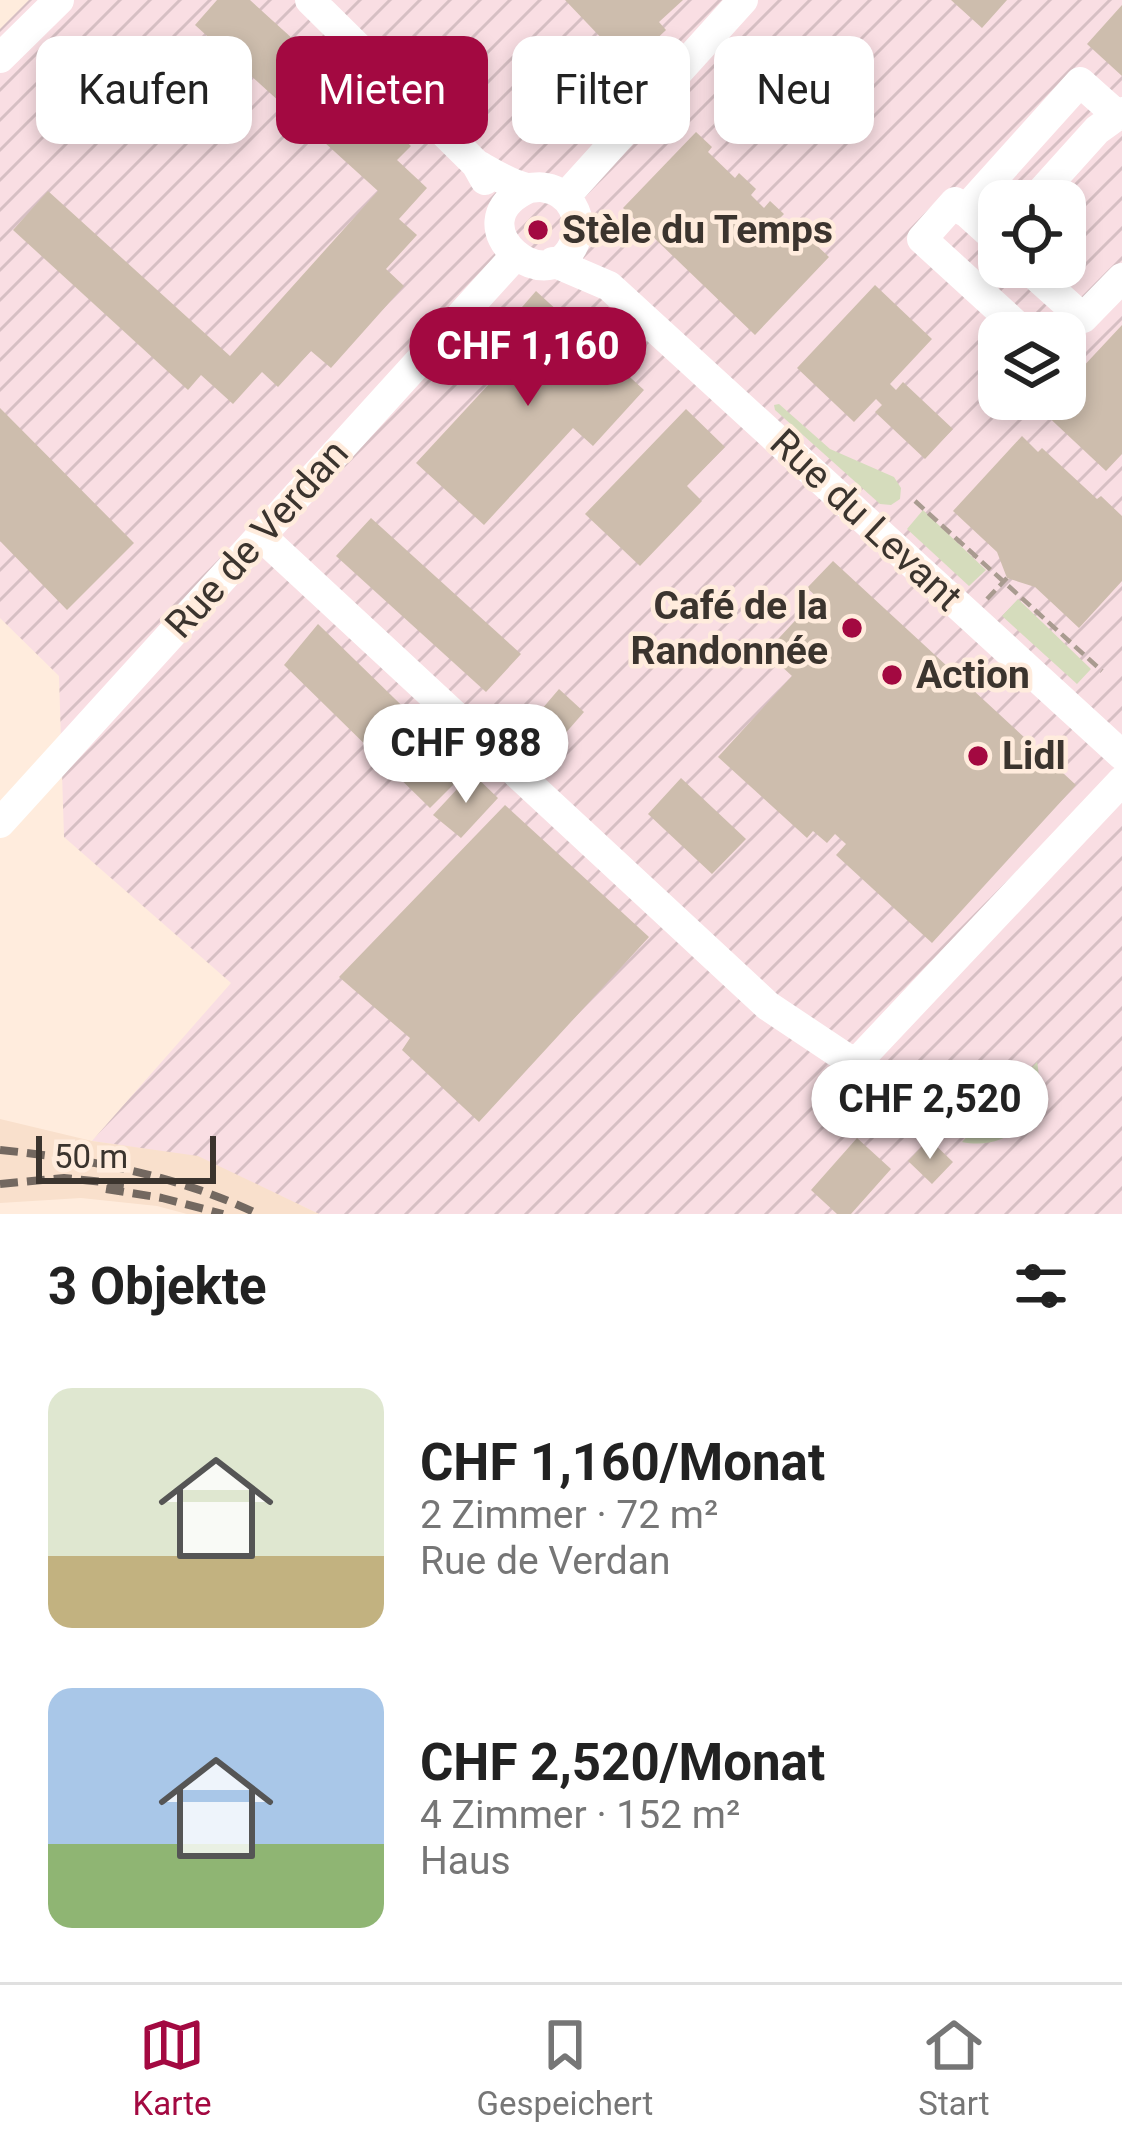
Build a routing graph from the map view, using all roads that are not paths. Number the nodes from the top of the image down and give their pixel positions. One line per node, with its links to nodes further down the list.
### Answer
1 (59, 0): 4 (street)
2 (310, 0): 6 (street)
3 (743, 0): 9 (street)
4 (0, 58)
5 (1119, 113): 7 (street); 10 (street)
6 (476, 164): 8 (street); 11 (street)
7 (1052, 180)
8 (529, 188): 9 (street); 11 (street)
9 (565, 197): 13 (street)
10 (964, 211): 12 (street); 19 (street)
11 (501, 217): 14 (street)
12 (978, 223)
13 (577, 231): 15 (street); 17 (street, Rue du Levant)
14 (515, 256): 15 (street); 22 (street, Rue de Verdan)
15 (553, 262): 17 (street, Rue du Levant)
16 (1122, 278): 21 (street)
17 (609, 286): 23 (street, Rue du Levant)
18 (1043, 288): 20 (street)
19 (1002, 312)
20 (1062, 312)
21 (1086, 315)
22 (260, 535): 24 (street); 25 (street, Rue de Verdan)
23 (1122, 755)
24 (1122, 781)
25 (0, 823)

